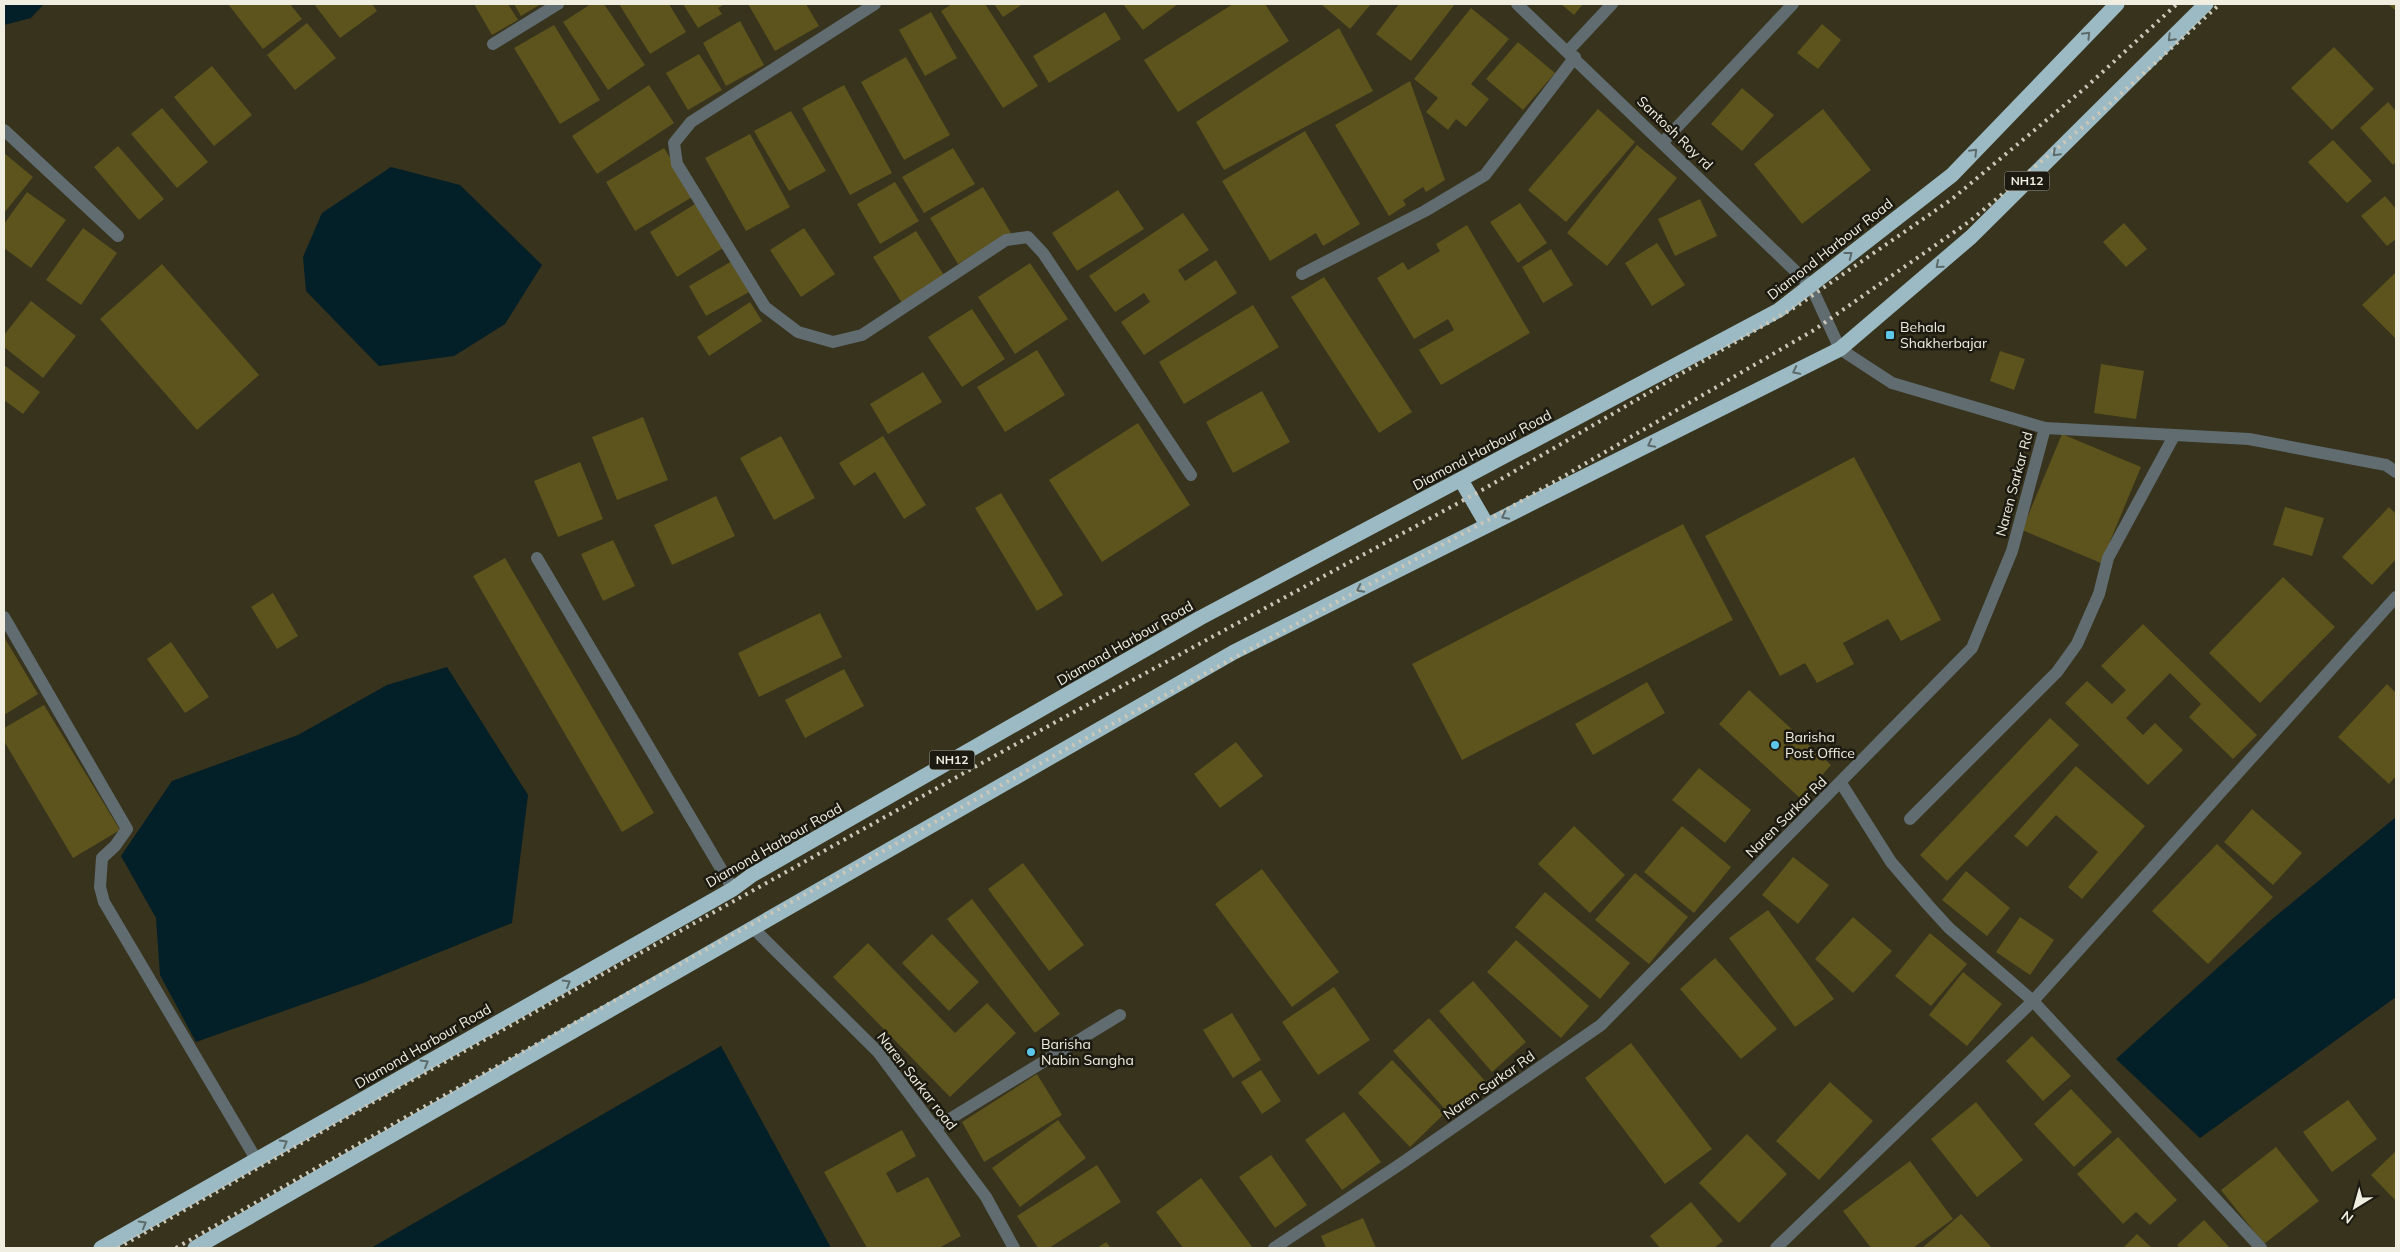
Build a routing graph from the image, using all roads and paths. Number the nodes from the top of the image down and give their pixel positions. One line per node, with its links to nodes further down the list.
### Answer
1 (558, 4): 8 (street)
2 (875, 4): 19 (street)
3 (1517, 4): 9 (street, Santosh Roy rd)
4 (1612, 4): 9 (street)
5 (1793, 4): 11 (street)
6 (2117, 4): 14 (highway, Diamond Harbour Road / NH12, one-way to 6)
7 (2206, 4): 15 (highway, NH12, one-way to 15)
8 (493, 44)
9 (1571, 54): 11 (street, Santosh Roy rd); 13 (street)
10 (4, 130): 12 (street)
11 (1663, 142): 14 (street, Santosh Roy rd)
12 (118, 236)
13 (1302, 274)
14 (1811, 286): 15 (street); 20 (highway, Diamond Harbour Road / NH12)
15 (1840, 349): 16 (street, Naren Sarkar Rd); 21 (highway, NH12, one-way to 21)
16 (2045, 428): 17 (street); 25 (street, Naren Sarkar Rd)
17 (2174, 436): 18 (street); 26 (street)
18 (2396, 472)
19 (1191, 475)
20 (1461, 480): 21 (highway); 27 (highway, Diamond Harbour Road / NH12)
21 (1487, 526): 28 (highway, NH12, one-way to 28)
22 (537, 558): 27 (street)
23 (2396, 597): 29 (street)
24 (4, 617): 32 (street)
25 (1841, 783): 29 (street); 36 (street, Naren Sarkar Rd)
26 (1910, 819)
27 (732, 889): 32 (highway, Diamond Harbour Road / NH12, one-way to 27)
28 (753, 928): 31 (street, Naren Sarkar road); 34 (highway, NH12)
29 (2034, 1000): 37 (street); 38 (street)
30 (1120, 1015): 31 (street)
31 (935, 1128): 35 (street, Naren Sarkar road)
32 (256, 1159): 33 (highway, Diamond Harbour Road / NH12, one-way to 32)
33 (101, 1248)
34 (195, 1248)
35 (1014, 1248)
36 (1274, 1248)
37 (1776, 1248)
38 (2261, 1248)

